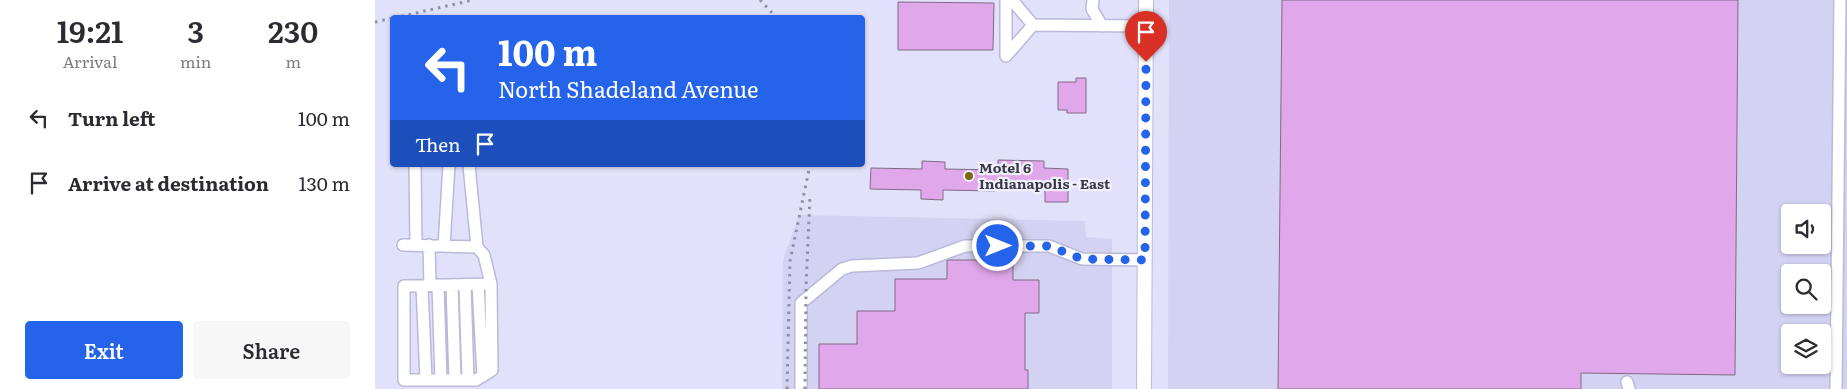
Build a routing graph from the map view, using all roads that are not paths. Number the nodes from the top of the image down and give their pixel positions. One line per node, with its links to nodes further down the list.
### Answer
1 (1006, 0): 6 (lane)
2 (1012, 0): 6 (lane)
3 (1093, 0): 7 (lane)
4 (1146, 0): 8 (main road)
5 (1840, 0): 9 (lane)
6 (1033, 25): 7 (lane)
7 (1102, 26): 8 (lane)
8 (1146, 26): 18 (main road)
9 (1843, 46): 24 (lane)
10 (415, 167): 14 (lane)
11 (449, 167): 16 (lane)
12 (469, 167): 17 (lane)
13 (403, 245): 14 (lane)
14 (416, 245): 15 (lane)
15 (429, 246): 16 (lane); 20 (lane)
16 (444, 246): 17 (lane)
17 (477, 247): 19 (lane)
18 (1145, 260): 30 (lane); 31 (main road)
19 (491, 284): 23 (lane); 28 (lane)
20 (430, 285): 21 (lane); 25 (lane); 26 (lane); 29 (lane)
21 (452, 285): 22 (lane); 27 (lane)
22 (465, 285): 23 (lane); 28 (lane)
23 (478, 285): 28 (lane)
24 (1842, 366): 32 (lane)
25 (426, 380): 26 (lane); 29 (lane)
26 (441, 380): 27 (lane)
27 (455, 380): 28 (lane)
28 (476, 381)
29 (403, 384)
30 (801, 389)
31 (1144, 389)
32 (1836, 389)

